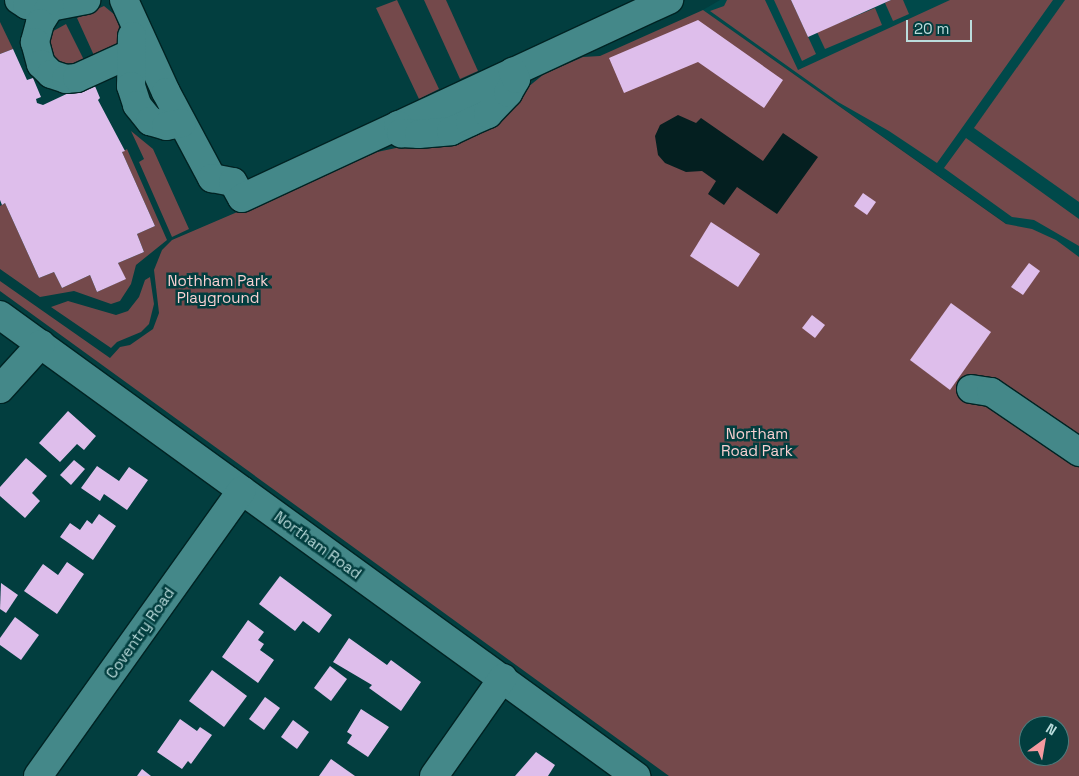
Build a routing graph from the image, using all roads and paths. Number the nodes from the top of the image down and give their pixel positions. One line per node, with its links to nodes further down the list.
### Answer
1 (19, 0): 5 (street)
2 (86, 0): 5 (street)
3 (124, 0): 6 (street)
4 (669, 0): 8 (street)
5 (50, 7): 7 (street)
6 (134, 25): 7 (street); 8 (street)
7 (130, 54): 8 (street)
8 (182, 123)
9 (0, 315): 10 (street, Northam Road)
10 (41, 344): 11 (street); 14 (street, Northam Road)
11 (0, 389)
12 (971, 389): 13 (street)
13 (1079, 452)
14 (242, 490): 15 (street, Northam Road); 16 (street, Coventry Road)
15 (503, 678): 17 (street); 18 (street, Northam Road)
16 (38, 776)
17 (434, 776)
18 (636, 776)

